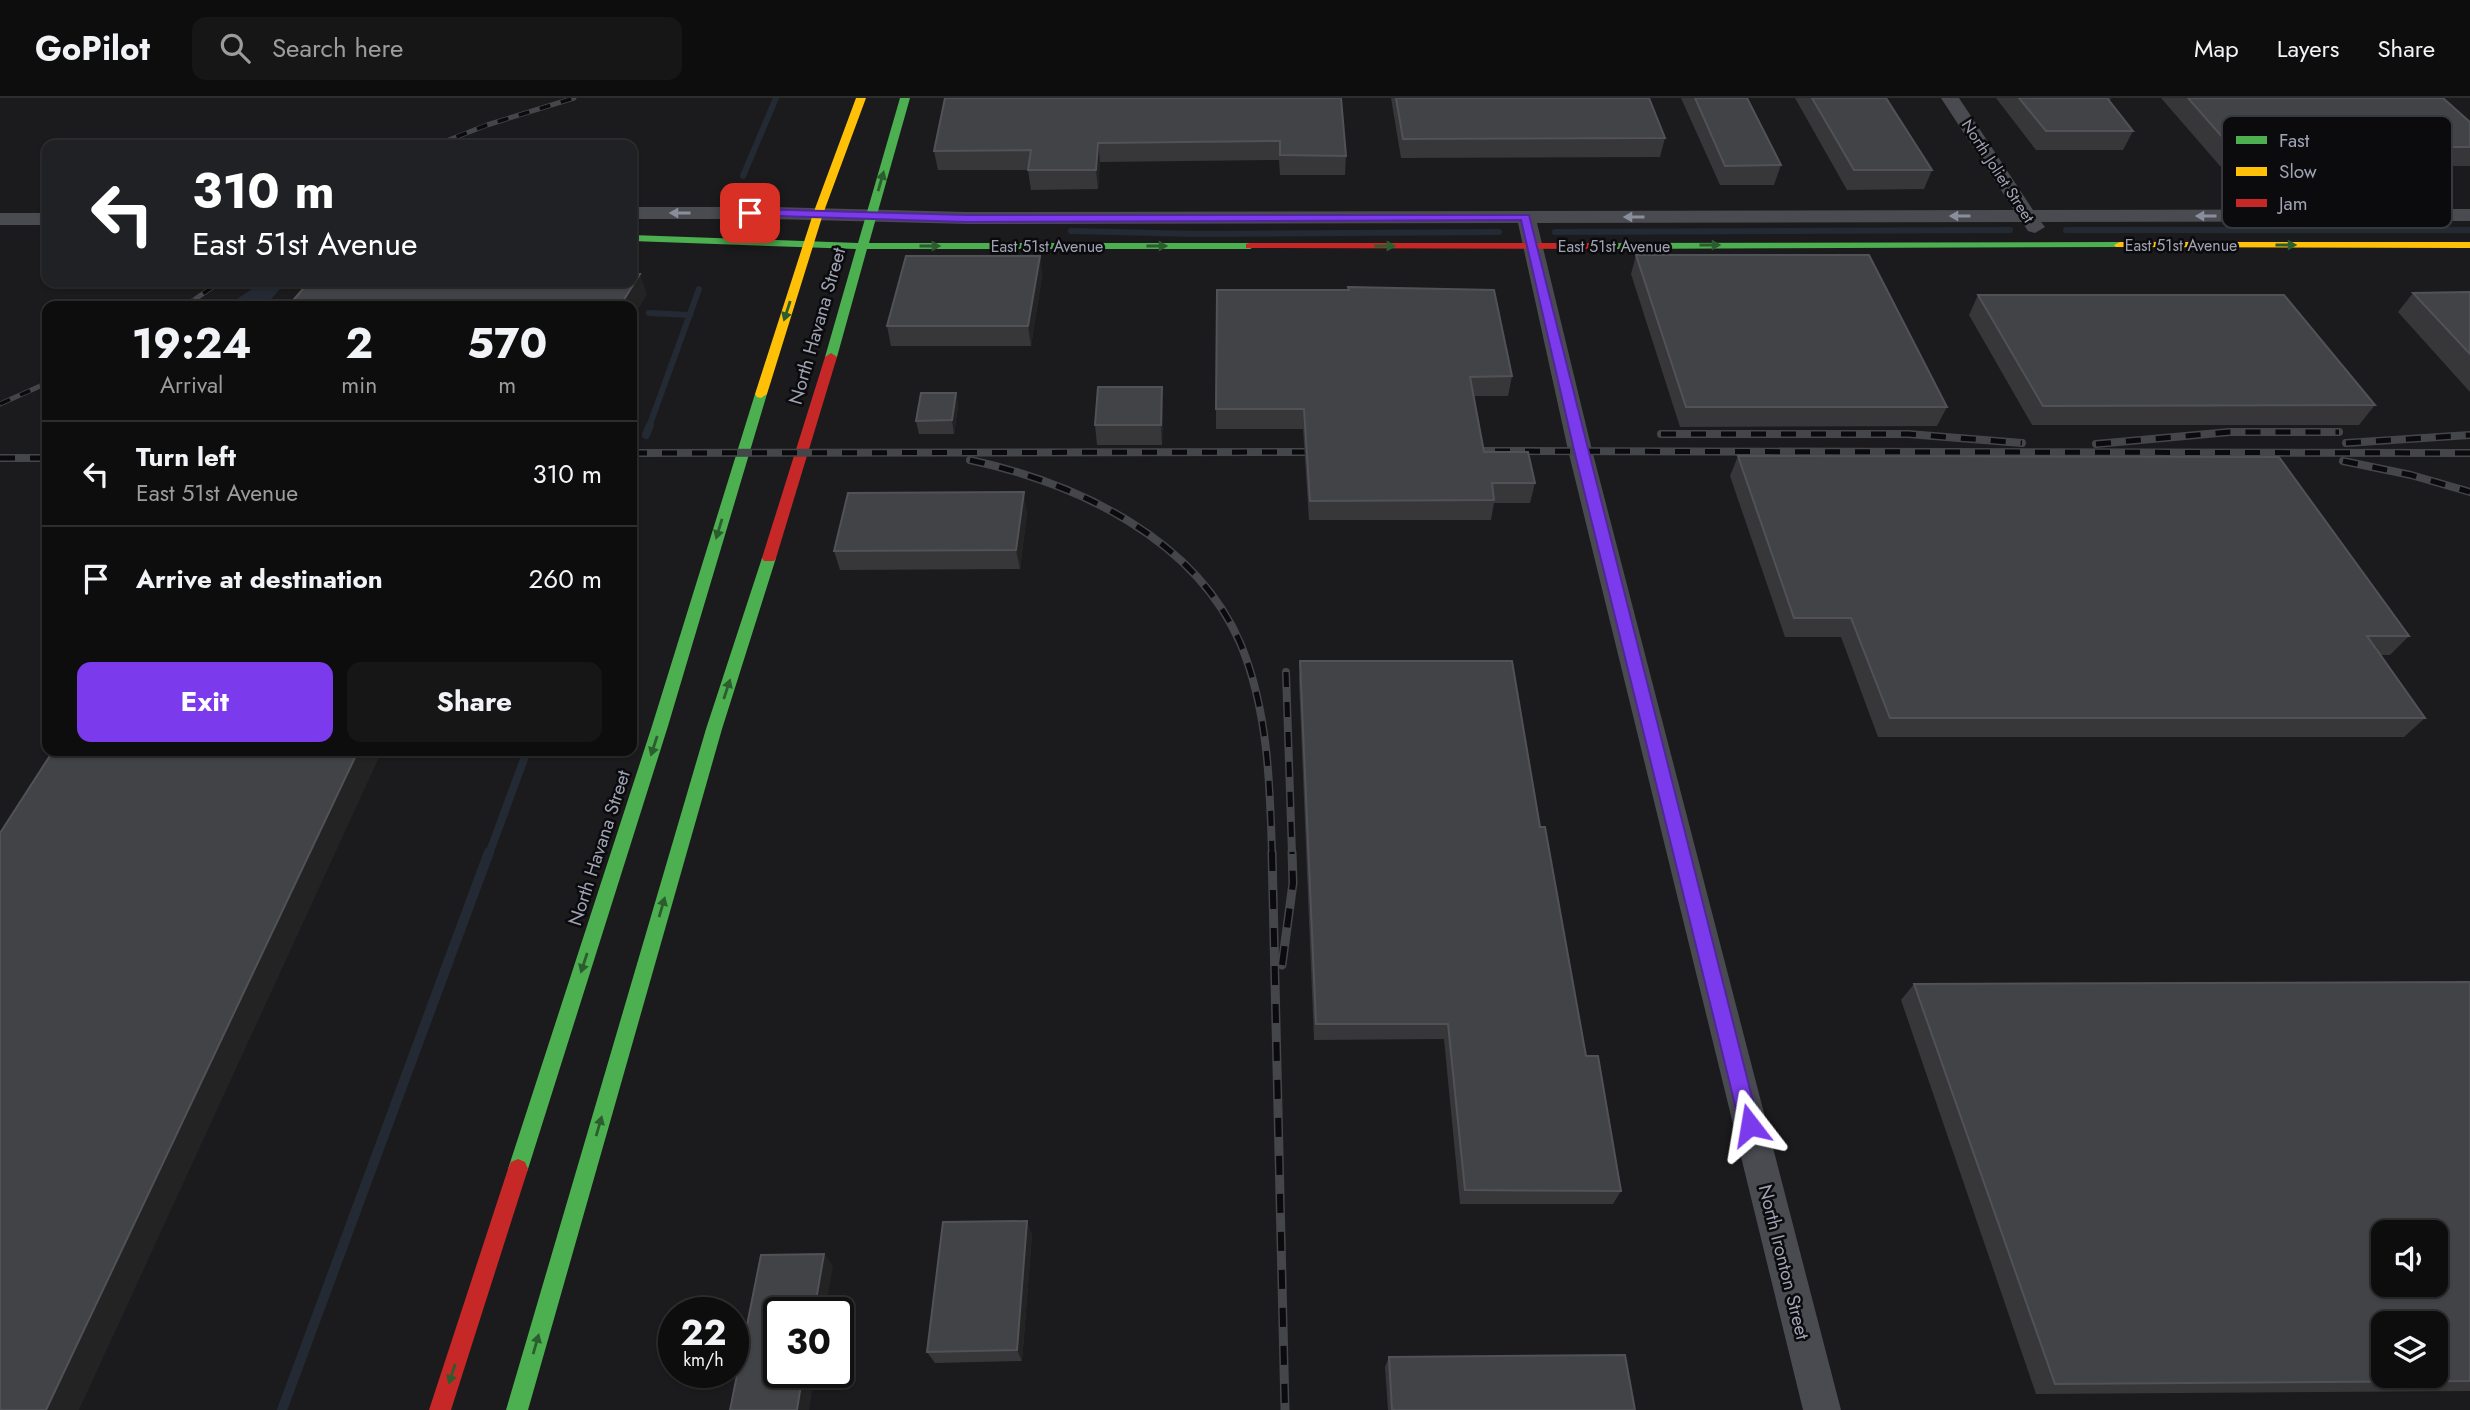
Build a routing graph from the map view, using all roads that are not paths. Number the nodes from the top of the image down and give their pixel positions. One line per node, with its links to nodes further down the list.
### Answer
1 (861, 98): 5 (main road, North Havana Street)
2 (905, 98): 8 (main road, North Havana Street, one-way to 2)
3 (1950, 98): 9 (street, North Joliet Street)
4 (637, 213): 5 (street, East 51st Avenue, one-way to 4)
5 (818, 214): 8 (street, East 51st Avenue); 17 (main road, North Havana Street)
6 (2452, 215): 7 (street, East 51st Avenue, one-way to 6)
7 (2470, 215)
8 (871, 216): 11 (street, East 51st Avenue); 18 (main road, North Havana Street)
9 (2028, 216): 10 (street, East 51st Avenue, one-way to 9); 11 (street, East 51st Avenue, one-way to 11); 15 (street, North Joliet Street)
10 (2222, 216)
11 (1525, 217): 19 (street, North Ironton Street)
12 (0, 219): 13 (street)
13 (42, 219)
14 (637, 239): 17 (main road, East 51st Avenue)
15 (2046, 244): 16 (main road, East 51st Avenue, one-way to 16); 19 (main road, East 51st Avenue, one-way to 15)
16 (2470, 245)
17 (808, 246): 18 (main road, East 51st Avenue); 20 (main road, North Havana Street, one-way to 20)
18 (861, 246): 19 (main road, East 51st Avenue, one-way to 19); 21 (main road, North Havana Street, one-way to 18)
19 (1532, 246): 22 (street, North Ironton Street)
20 (440, 1410)
21 (517, 1410)
22 (1822, 1410)

